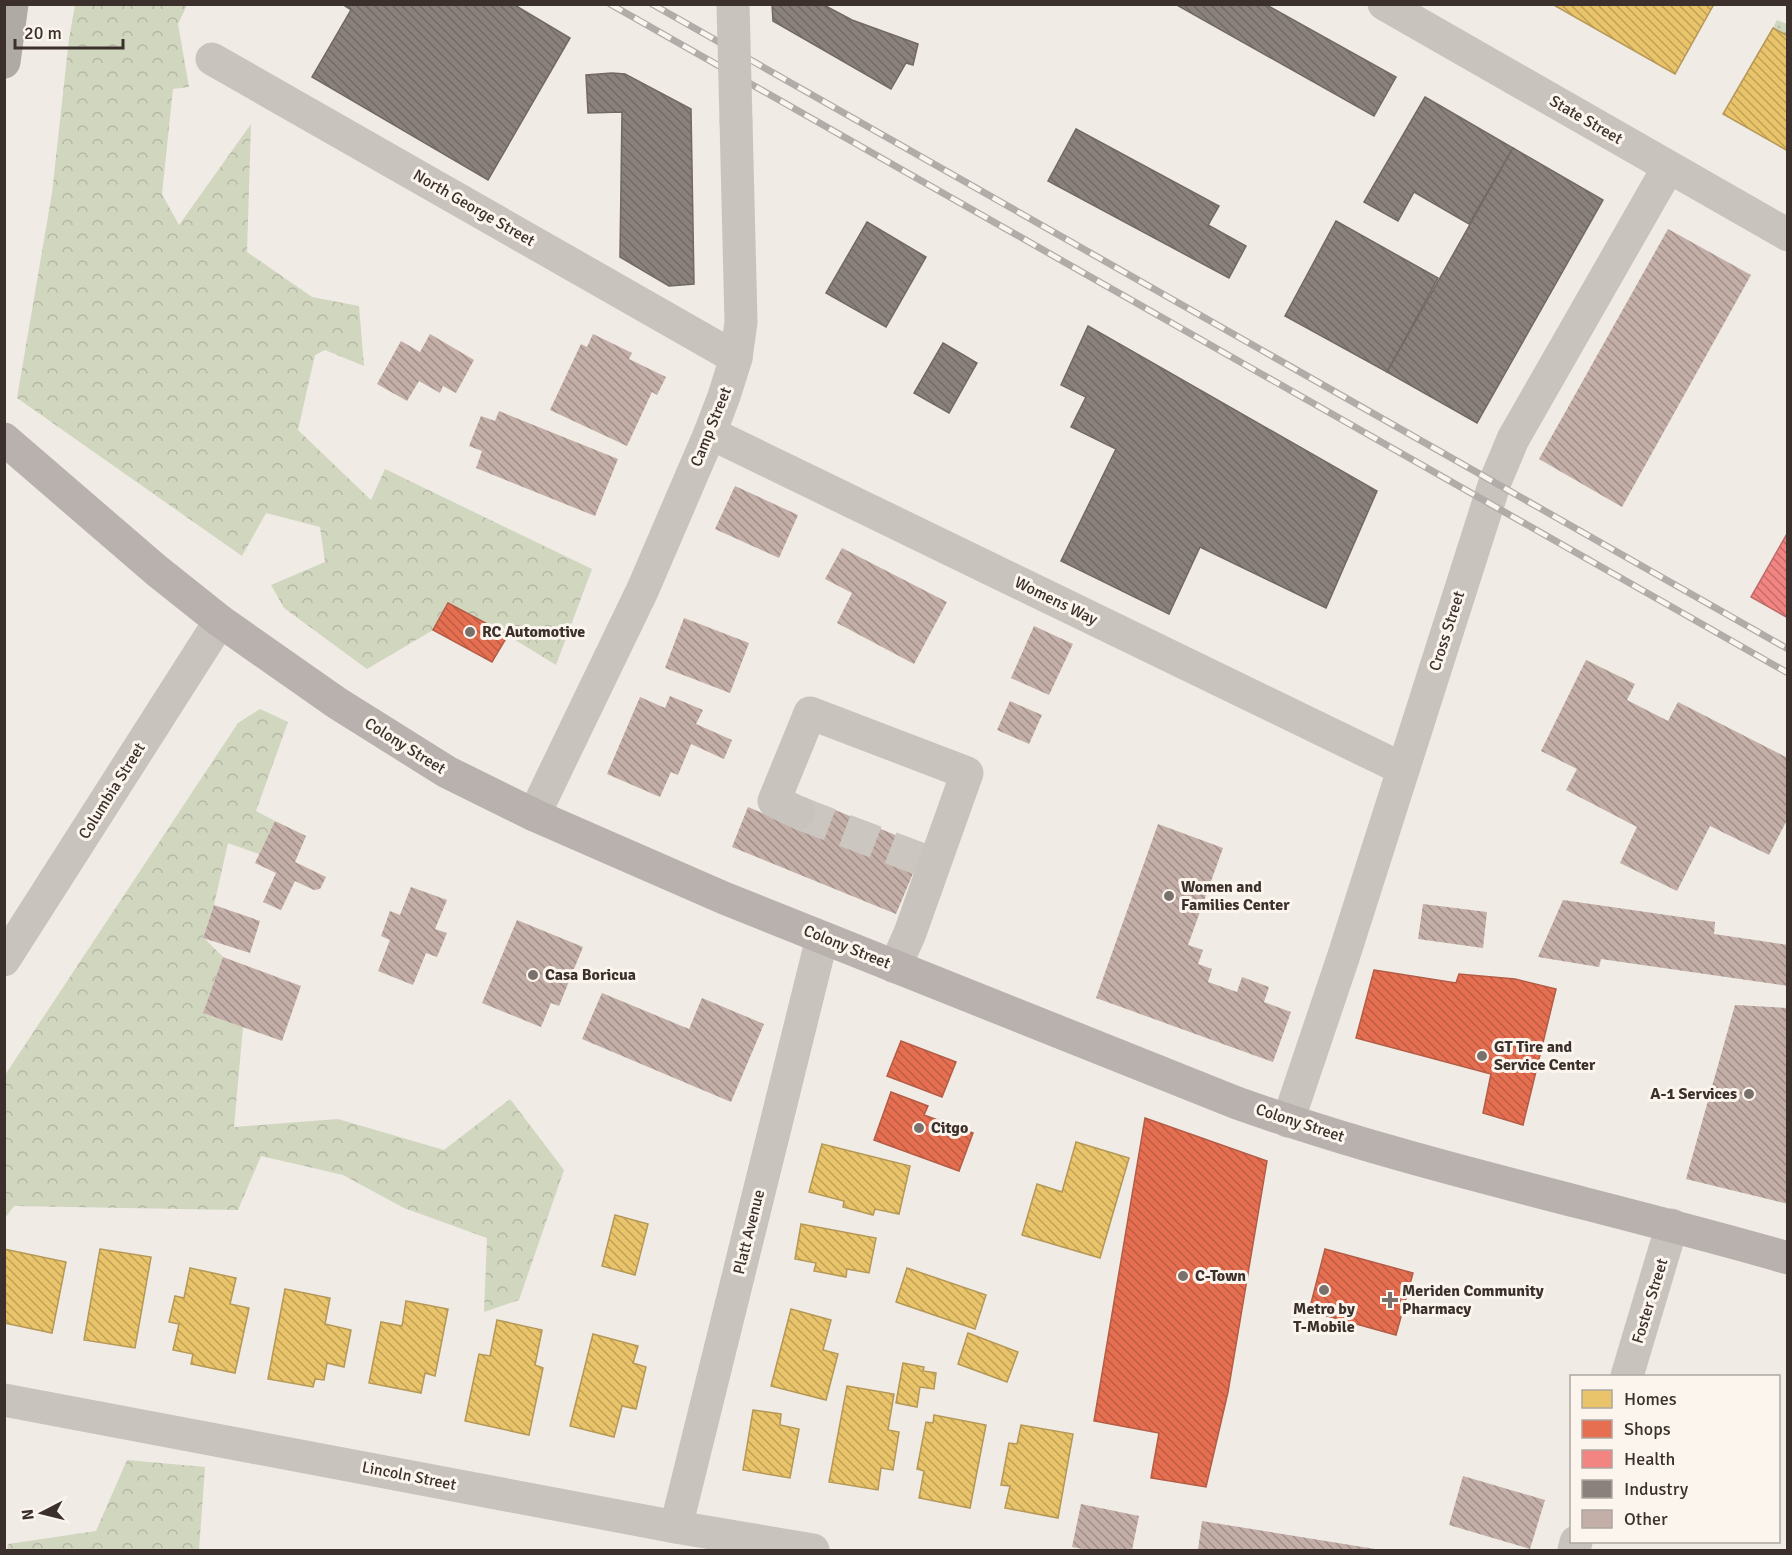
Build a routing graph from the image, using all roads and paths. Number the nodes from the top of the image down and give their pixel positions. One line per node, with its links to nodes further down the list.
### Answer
1 (12, 4): 5 (highway)
2 (733, 4): 8 (street, Camp Street, bridge)
3 (1384, 4): 6 (street, State Street)
4 (212, 59): 8 (street, North George Street)
5 (4, 62)
6 (1668, 168): 7 (street, State Street); 12 (street, Cross Street)
7 (1788, 236)
8 (736, 358): 9 (street, Camp Street)
9 (710, 433): 12 (street, Womens Way); 14 (street, Camp Street)
10 (4, 439): 11 (main road, Colony Street)
11 (220, 621): 14 (main road, Colony Street); 16 (street, Columbia Street)
12 (1403, 769): 18 (street, Cross Street)
13 (799, 813): 17 (street)
14 (534, 815): 15 (main road, Colony Street)
15 (822, 938): 17 (main road, Colony Street); 23 (street, Platt Avenue)
16 (4, 960)
17 (895, 967): 18 (main road, Colony Street)
18 (1288, 1121): 19 (main road, Colony Street)
19 (1672, 1225): 20 (main road, Colony Street); 21 (street, Foster Street)
20 (1788, 1258)
21 (1628, 1375)
22 (4, 1400): 23 (street, Lincoln Street)
23 (676, 1527): 24 (street, Lincoln Street)
24 (813, 1551)

